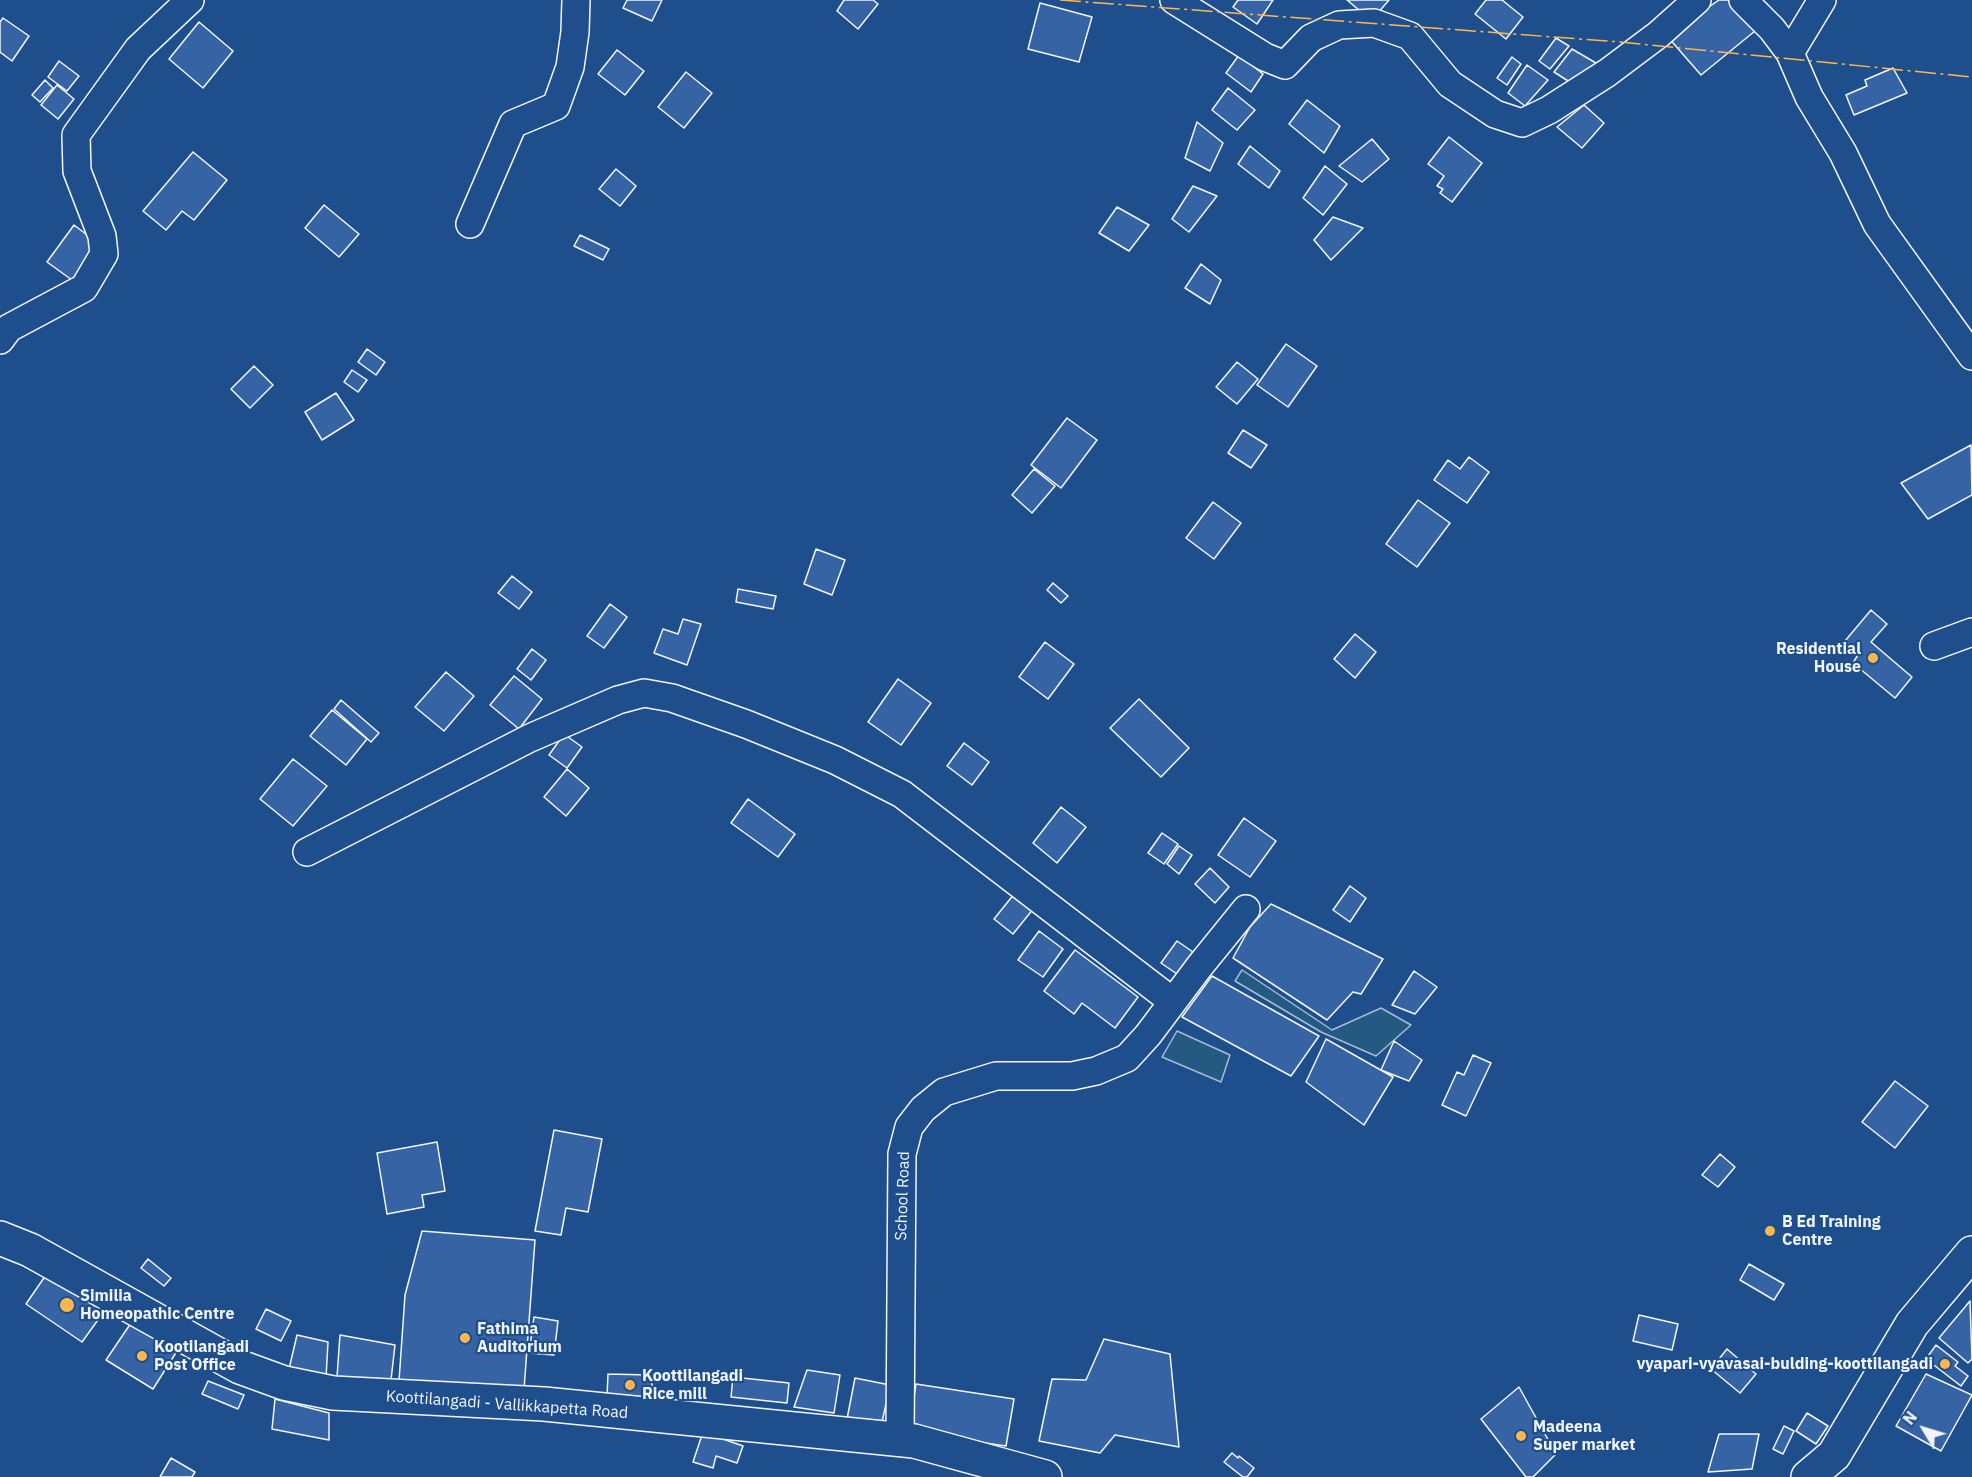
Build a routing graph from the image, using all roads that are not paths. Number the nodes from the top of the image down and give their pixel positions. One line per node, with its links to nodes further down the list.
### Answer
1 (190, 0): 9 (street)
2 (576, 0): 8 (street)
3 (1174, 0): 4 (street)
4 (1697, 0)
5 (1743, 0): 7 (street)
6 (1822, 0): 7 (street)
7 (1790, 53): 10 (street)
8 (470, 224)
9 (0, 340)
10 (1972, 356)
11 (1972, 632): 12 (street)
12 (1934, 646)
13 (307, 852): 15 (street)
14 (1246, 909): 15 (street, School Road)
15 (1173, 1001): 18 (street, School Road)
16 (0, 1238): 18 (main road, Koottilangadi - Vallikkapetta Road)
17 (1972, 1253): 20 (main road)
18 (900, 1440): 19 (main road, Koottilangadi - Vallikkapetta Road)
19 (1045, 1477)
20 (1808, 1477)

